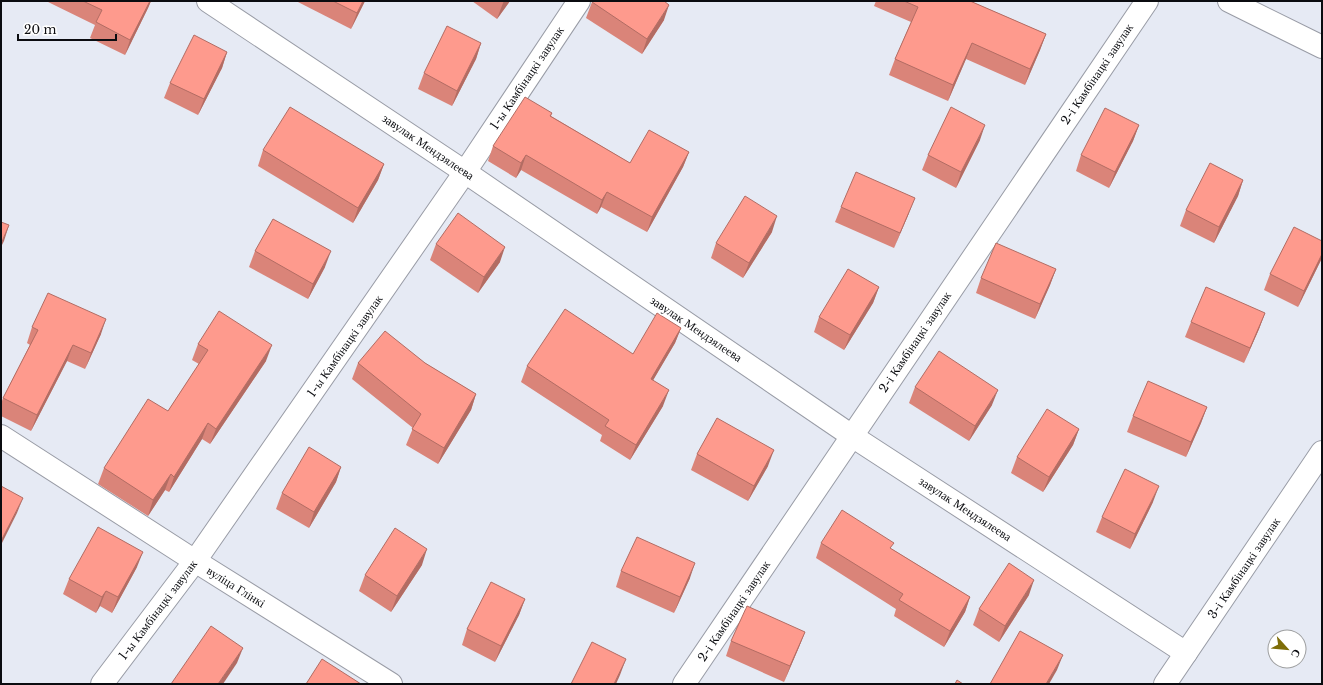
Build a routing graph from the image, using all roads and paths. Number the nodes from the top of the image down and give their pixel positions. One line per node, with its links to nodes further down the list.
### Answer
1 (208, 1): 6 (street, завулак Мендзялеева)
2 (579, 1): 6 (street, 1-ы Камбінацкі завулак)
3 (1147, 1): 8 (street, 2-і Камбінацкі завулак)
4 (1236, 3): 5 (street)
5 (1322, 47)
6 (465, 172): 8 (street, завулак Мендзялеева); 10 (street, 1-ы Камбінацкі завулак)
7 (1, 436): 10 (street, вуліца Глінкі)
8 (852, 436): 11 (street, завулак Мендзялеева); 14 (street, 2-і Камбінацкі завулак)
9 (1322, 452): 11 (street, 3-і Камбінацкі завулак)
10 (195, 561): 12 (street, 1-ы Камбінацкі завулак); 13 (street, вуліца Глінкі)
11 (1186, 653): 15 (street, 3-і Камбінацкі завулак)
12 (102, 684)
13 (391, 684)
14 (684, 684)
15 (1165, 684)

